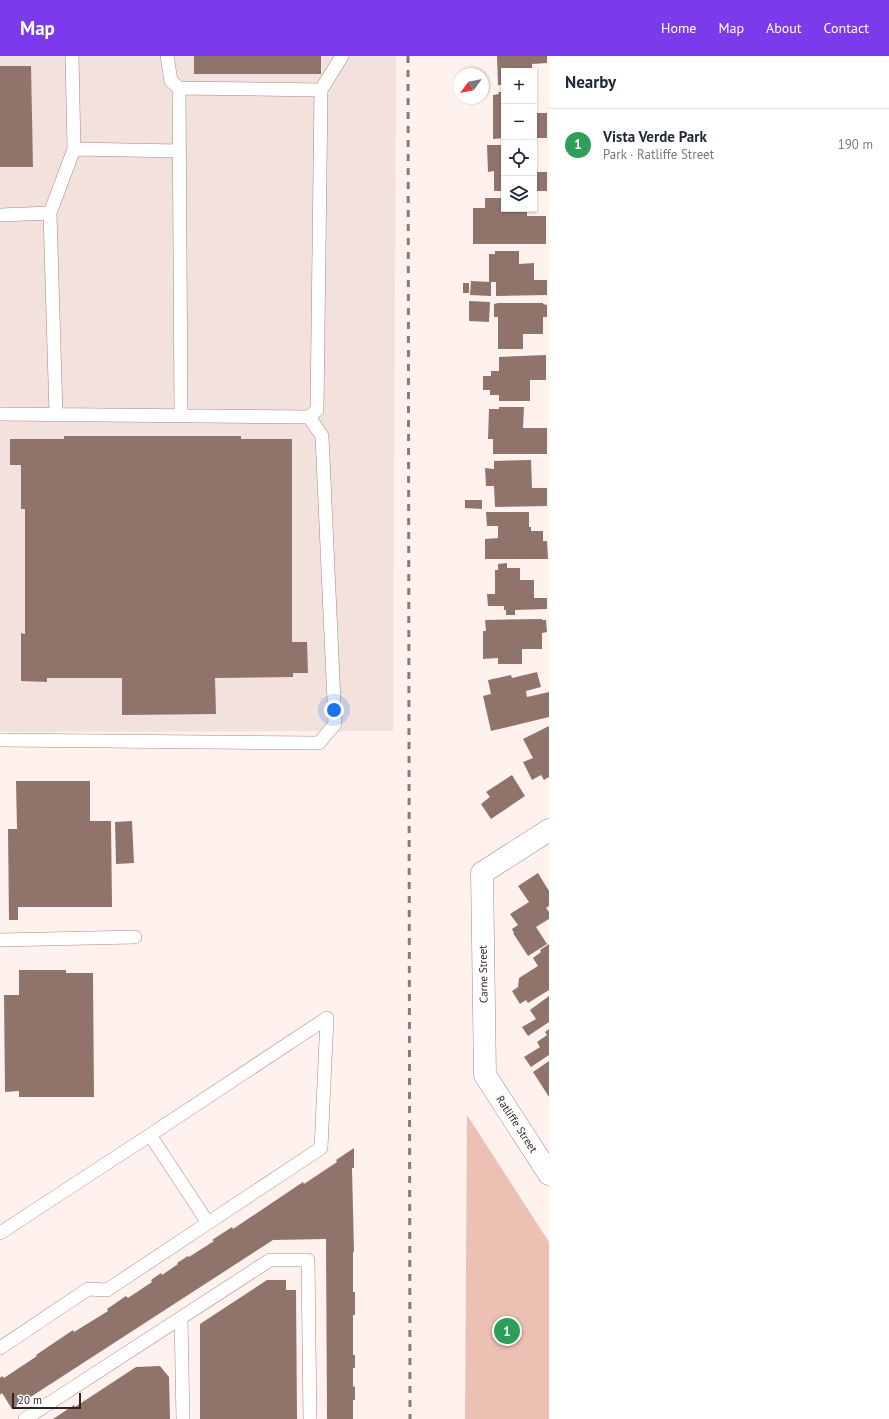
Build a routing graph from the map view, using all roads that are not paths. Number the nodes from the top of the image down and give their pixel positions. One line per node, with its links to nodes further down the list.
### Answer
1 (72, 56): 6 (lane)
2 (167, 56): 4 (lane)
3 (342, 56): 5 (lane)
4 (178, 88): 5 (lane); 7 (lane)
5 (321, 90): 13 (lane)
6 (74, 149): 7 (lane); 8 (lane)
7 (179, 151): 12 (lane)
8 (50, 213): 9 (lane); 11 (lane)
9 (0, 215)
10 (0, 414): 11 (lane)
11 (56, 415): 12 (lane)
12 (181, 416): 13 (lane)
13 (309, 417): 14 (lane)
14 (0, 740)
15 (549, 830): 18 (street, Carne Street)
16 (135, 937): 17 (lane)
17 (0, 940)
18 (485, 1075): 20 (street, Ratliffe Street)
19 (150, 1135): 21 (lane); 21 (lane); 22 (lane)
20 (549, 1174)
21 (208, 1223): 24 (lane)
22 (0, 1233)
23 (181, 1318): 25 (lane); 26 (lane); 27 (lane)
24 (0, 1348)
25 (24, 1419)
26 (183, 1419)
27 (310, 1419)

